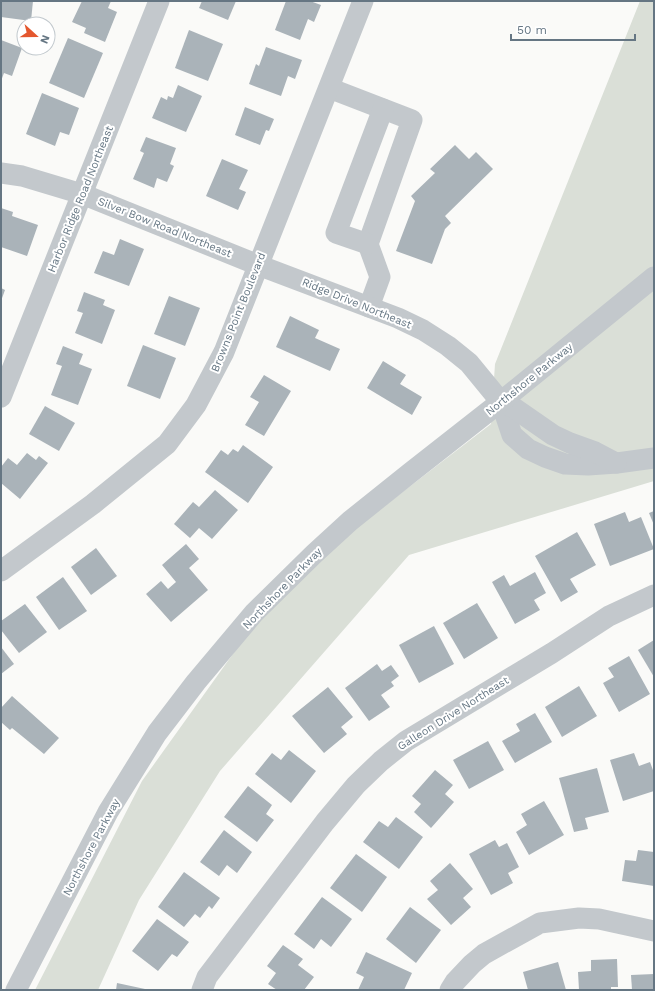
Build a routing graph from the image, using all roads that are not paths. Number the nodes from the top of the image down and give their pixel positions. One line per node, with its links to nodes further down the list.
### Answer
1 (159, 1): 6 (street, Harbor Ridge Road Northeast)
2 (363, 1): 3 (street, Browns Point Boulevard)
3 (328, 88): 4 (street); 8 (street, Browns Point Boulevard)
4 (383, 109): 7 (street); 7 (street)
5 (1, 173): 6 (street, Silver Bow Road Northeast)
6 (82, 194): 8 (street, Silver Bow Road Northeast); 11 (street, Harbor Ridge Road Northeast)
7 (368, 244): 10 (street)
8 (258, 265): 10 (street, Ridge Drive Northeast); 14 (street, Browns Point Boulevard)
9 (654, 277): 12 (street, Northshore Parkway)
10 (369, 307): 12 (street, Ridge Drive Northeast)
11 (1, 397)
12 (501, 402): 13 (street, Ridge Drive Northeast); 17 (street, Northshore Parkway)
13 (654, 458)
14 (1, 571)
15 (654, 595): 18 (street, Galleon Drive Northeast)
16 (654, 931): 19 (street)
17 (16, 990)
18 (202, 990)
19 (450, 990)

